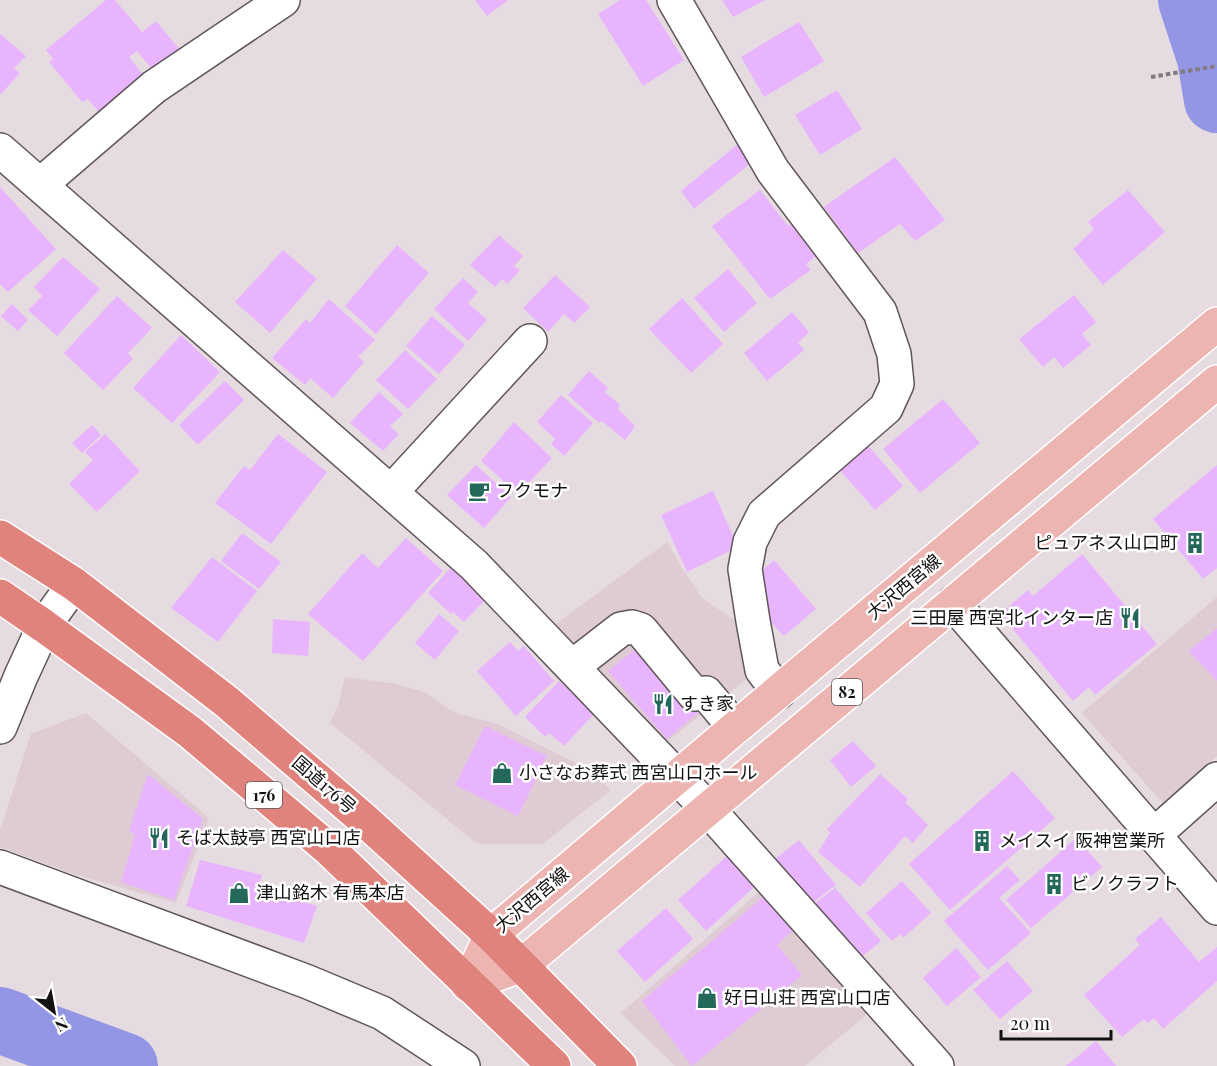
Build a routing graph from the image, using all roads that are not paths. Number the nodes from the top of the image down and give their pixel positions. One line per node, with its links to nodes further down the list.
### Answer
1 (283, 0): 4 (street)
2 (674, 0): 15 (street)
3 (0, 150): 4 (street)
4 (40, 185): 8 (street)
5 (1217, 324): 15 (main road, 大沢西宮線 / 82)
6 (530, 340): 8 (street)
7 (1217, 382): 12 (main road, 82)
8 (391, 492): 14 (street)
9 (0, 537): 10 (highway, 国道176号 / 176)
10 (74, 584): 13 (street); 24 (highway, 国道176号 / 176)
11 (0, 596): 13 (highway, 176)
12 (953, 603): 20 (main road, 82); 21 (street)
13 (44, 626): 16 (street); 26 (highway, 176)
14 (572, 667): 17 (street); 18 (street)
15 (779, 692): 17 (main road, 大沢西宮線 / 82)
16 (0, 727)
17 (735, 728): 18 (main road, 大沢西宮線 / 82)
18 (678, 777): 20 (street); 24 (main road, 大沢西宮線 / 82)
19 (1217, 779): 21 (street)
20 (708, 808): 25 (main road, 82); 30 (street)
21 (1154, 834): 23 (street)
22 (0, 867): 28 (street)
23 (1217, 908)
24 (491, 935): 25 (highway, 国道176号 / 176); 26 (main road, 大沢西宮線 / 82)
25 (522, 965): 26 (main road, 82); 27 (highway, 国道176号 / 176)
26 (468, 985): 29 (highway, 176)
27 (609, 1062)
28 (463, 1066)
29 (554, 1066)
30 (937, 1066)

